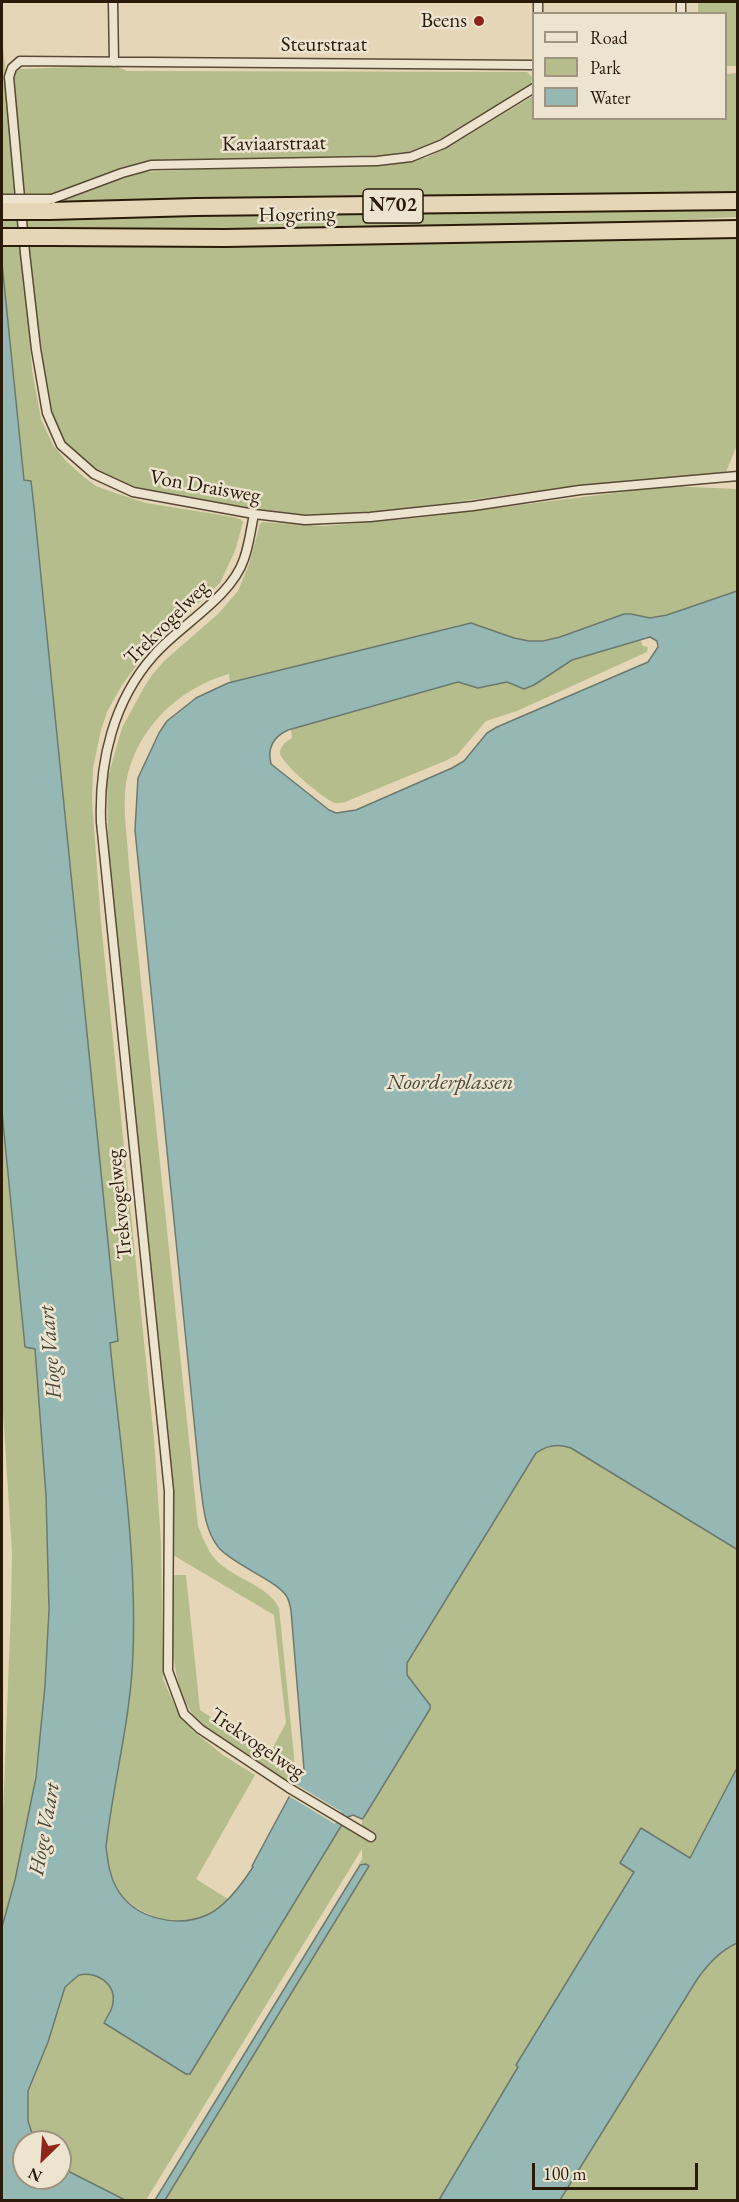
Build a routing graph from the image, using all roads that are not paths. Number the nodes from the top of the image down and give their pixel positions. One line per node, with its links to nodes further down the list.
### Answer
1 (113, 2): 2 (street)
2 (114, 62): 3 (street, Steurstraat); 4 (street, Steurstraat)
3 (532, 65)
4 (12, 68): 13 (street, Von Draisweg)
5 (532, 89): 8 (street, Kaviaarstraat)
6 (2, 199): 8 (street, Kaviaarstraat, bridge)
7 (738, 201): 8 (highway, Hogering / N702)
8 (50, 205): 9 (highway, Hogering / N702, bridge)
9 (2, 211)
10 (738, 229): 11 (highway, Hogering / N702, bridge)
11 (2, 237)
12 (738, 476): 13 (street, Von Draisweg)
13 (254, 514): 14 (street, Trekvogelweg)
14 (371, 1837)

